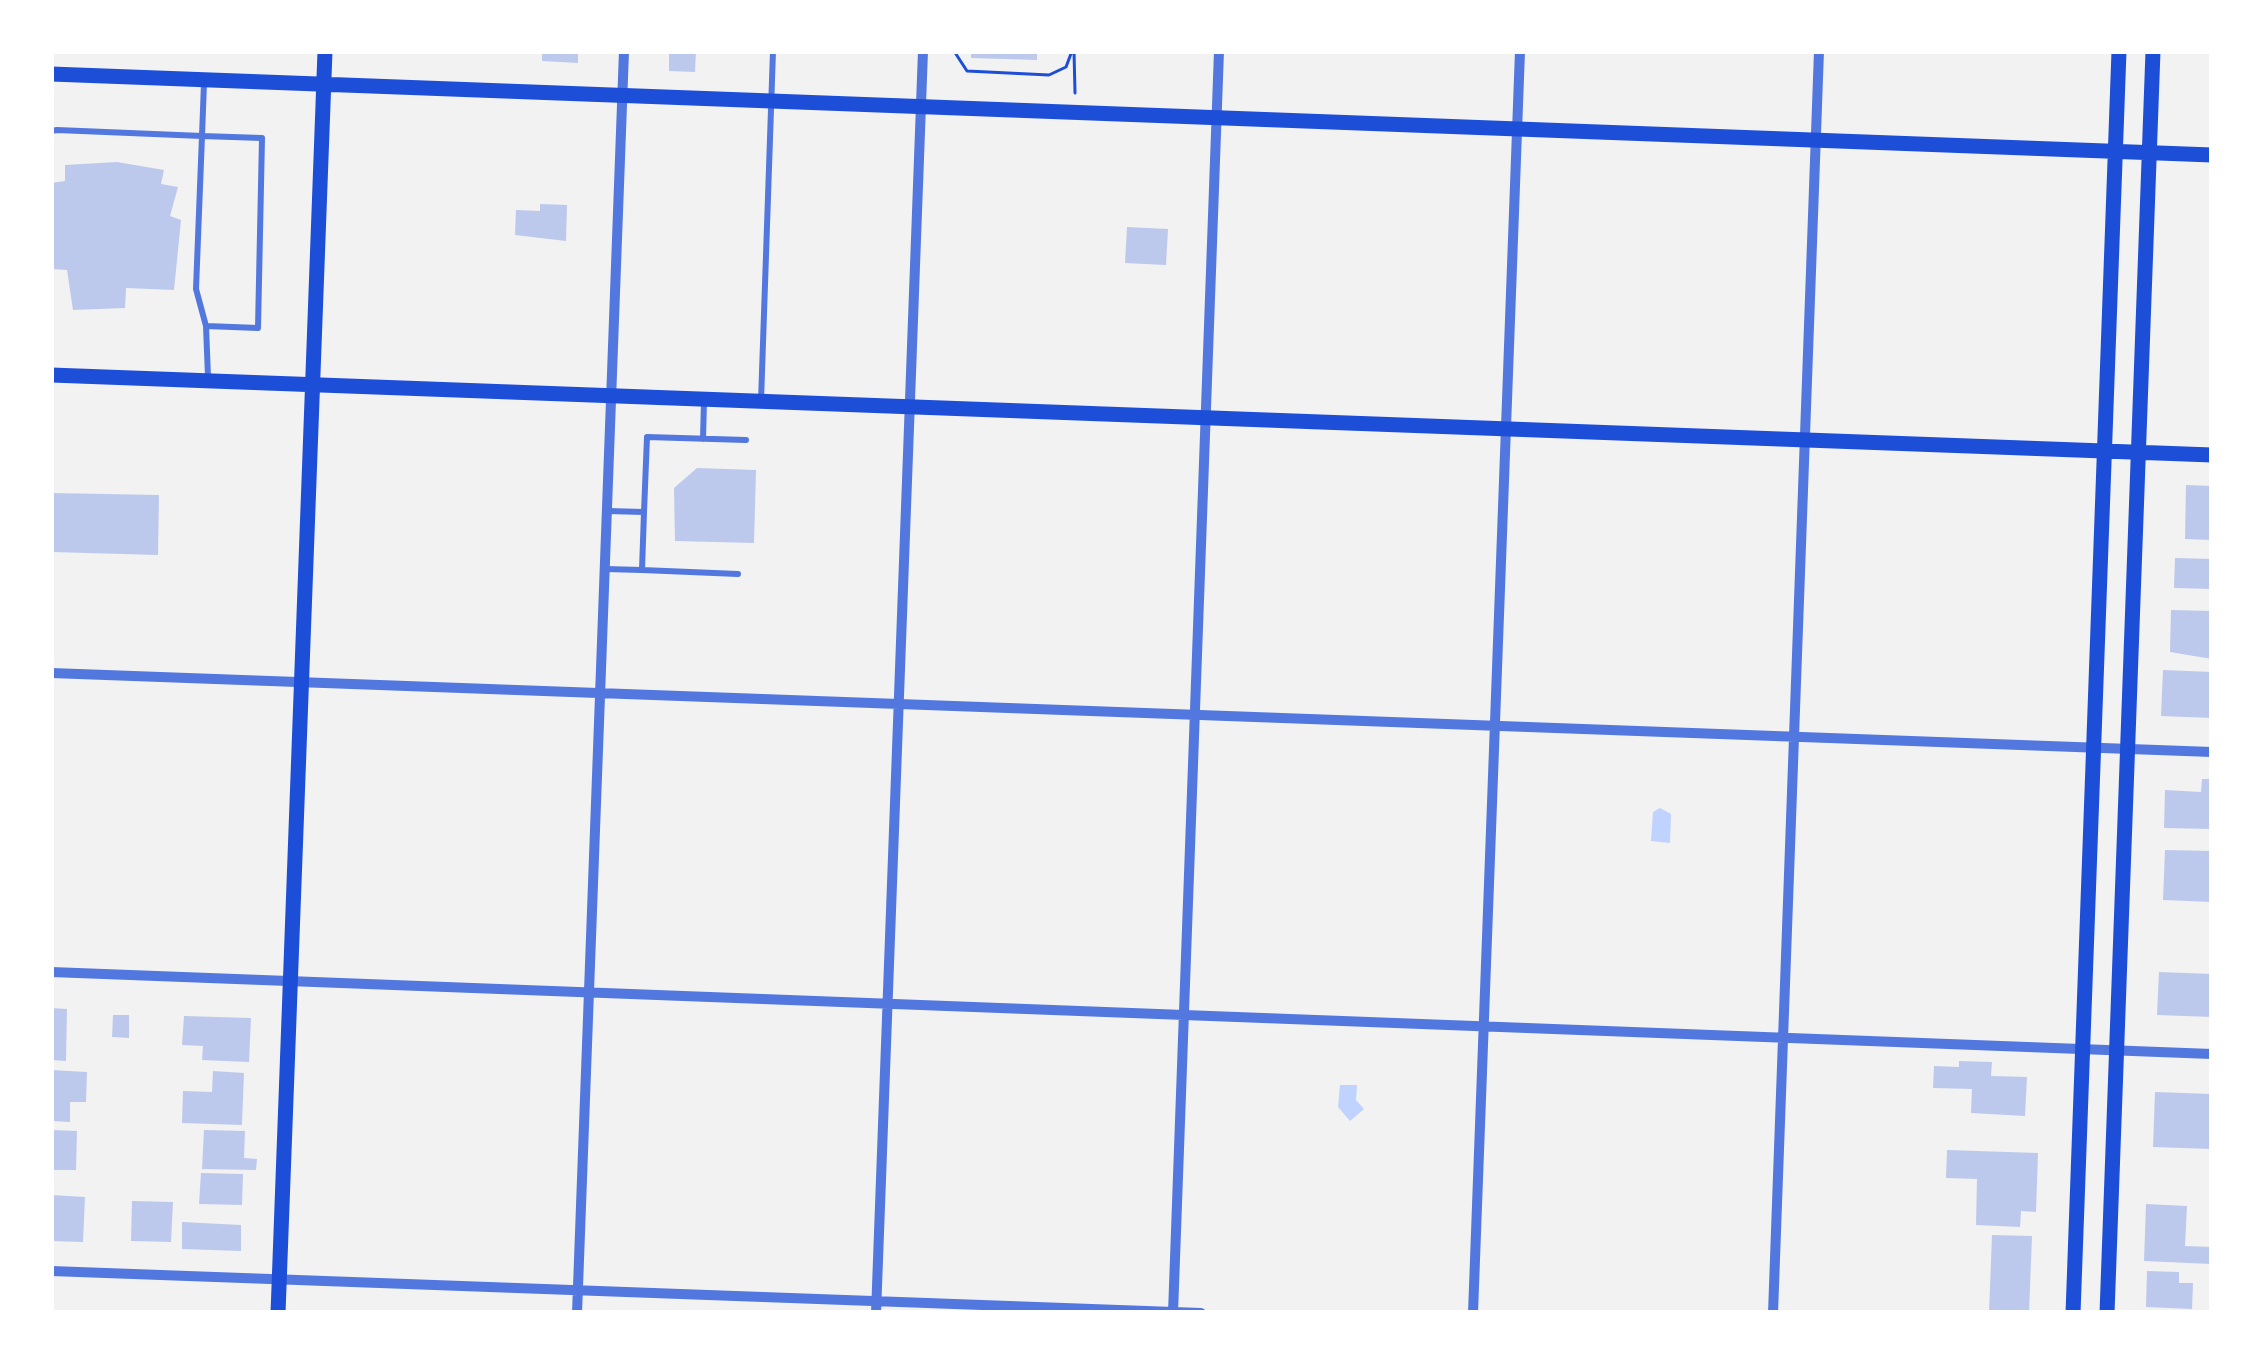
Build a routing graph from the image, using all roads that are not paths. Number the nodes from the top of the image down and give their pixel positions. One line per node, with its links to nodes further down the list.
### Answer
1 (325, 51): 12 (main road)
2 (624, 51): 13 (street)
3 (773, 51): 14 (lane)
4 (922, 51): 15 (street)
5 (1219, 51): 16 (street)
6 (1520, 51): 17 (street)
7 (1819, 51): 20 (street)
8 (2119, 51): 21 (main road)
9 (2153, 51): 22 (main road)
10 (51, 74): 11 (main road)
11 (204, 81): 12 (main road); 19 (lane)
12 (323, 86): 13 (main road); 27 (main road)
13 (622, 96): 14 (main road); 28 (street)
14 (771, 102): 15 (main road); 30 (lane)
15 (920, 107): 16 (main road); 31 (street)
16 (1217, 118): 17 (main road); 32 (street)
17 (1517, 129): 20 (main road); 33 (street)
18 (51, 131): 19 (lane)
19 (202, 136): 24 (lane); 24 (lane)
20 (1816, 140): 21 (main road); 36 (street)
21 (2115, 151): 22 (main road); 37 (main road)
22 (2150, 153): 23 (main road); 38 (main road)
23 (2212, 155)
24 (206, 326): 26 (lane)
25 (51, 375): 26 (main road)
26 (208, 381): 27 (main road)
27 (313, 384): 28 (main road); 46 (main road)
28 (611, 395): 29 (main road); 40 (street)
29 (705, 399): 30 (main road); 34 (lane)
30 (760, 401): 31 (main road)
31 (909, 406): 32 (main road); 48 (street)
32 (1206, 418): 33 (main road); 49 (street)
33 (1506, 429): 36 (main road); 50 (street)
34 (703, 439): 35 (lane); 41 (lane)
35 (746, 440)
36 (1804, 440): 37 (main road); 51 (street)
37 (2104, 451): 38 (main road); 52 (main road)
38 (2139, 452): 39 (main road); 53 (main road)
39 (2212, 454)
40 (607, 512): 41 (lane); 42 (street)
41 (644, 512): 43 (lane)
42 (605, 568): 43 (lane); 47 (street)
43 (642, 570): 44 (lane)
44 (738, 574)
45 (51, 673): 46 (street)
46 (302, 683): 47 (street); 56 (main road)
47 (600, 694): 48 (street); 57 (street)
48 (898, 704): 49 (street); 58 (street)
49 (1195, 716): 50 (street); 59 (street)
50 (1495, 726): 51 (street); 60 (street)
51 (1794, 737): 52 (street); 61 (street)
52 (2093, 748): 53 (street); 62 (main road)
53 (2128, 749): 54 (street); 63 (main road)
54 (2212, 752)
55 (51, 972): 56 (street)
56 (290, 982): 57 (street); 66 (main road)
57 (589, 992): 58 (street); 67 (street)
58 (887, 1003): 59 (street); 68 (street)
59 (1184, 1015): 60 (street); 69 (street)
60 (1484, 1027): 61 (street); 73 (street)
61 (1783, 1038): 62 (street); 74 (street)
62 (2082, 1050): 63 (street); 75 (main road)
63 (2117, 1051): 64 (street); 76 (main road)
64 (2212, 1054)
65 (51, 1271): 66 (street)
66 (280, 1280): 67 (street); 70 (main road)
67 (578, 1291): 68 (street); 71 (street)
68 (876, 1307): 69 (street)
69 (1174, 1312): 72 (street)
70 (278, 1313)
71 (578, 1313)
72 (1201, 1313)
73 (1473, 1313)
74 (1773, 1313)
75 (2073, 1313)
76 (2107, 1313)

